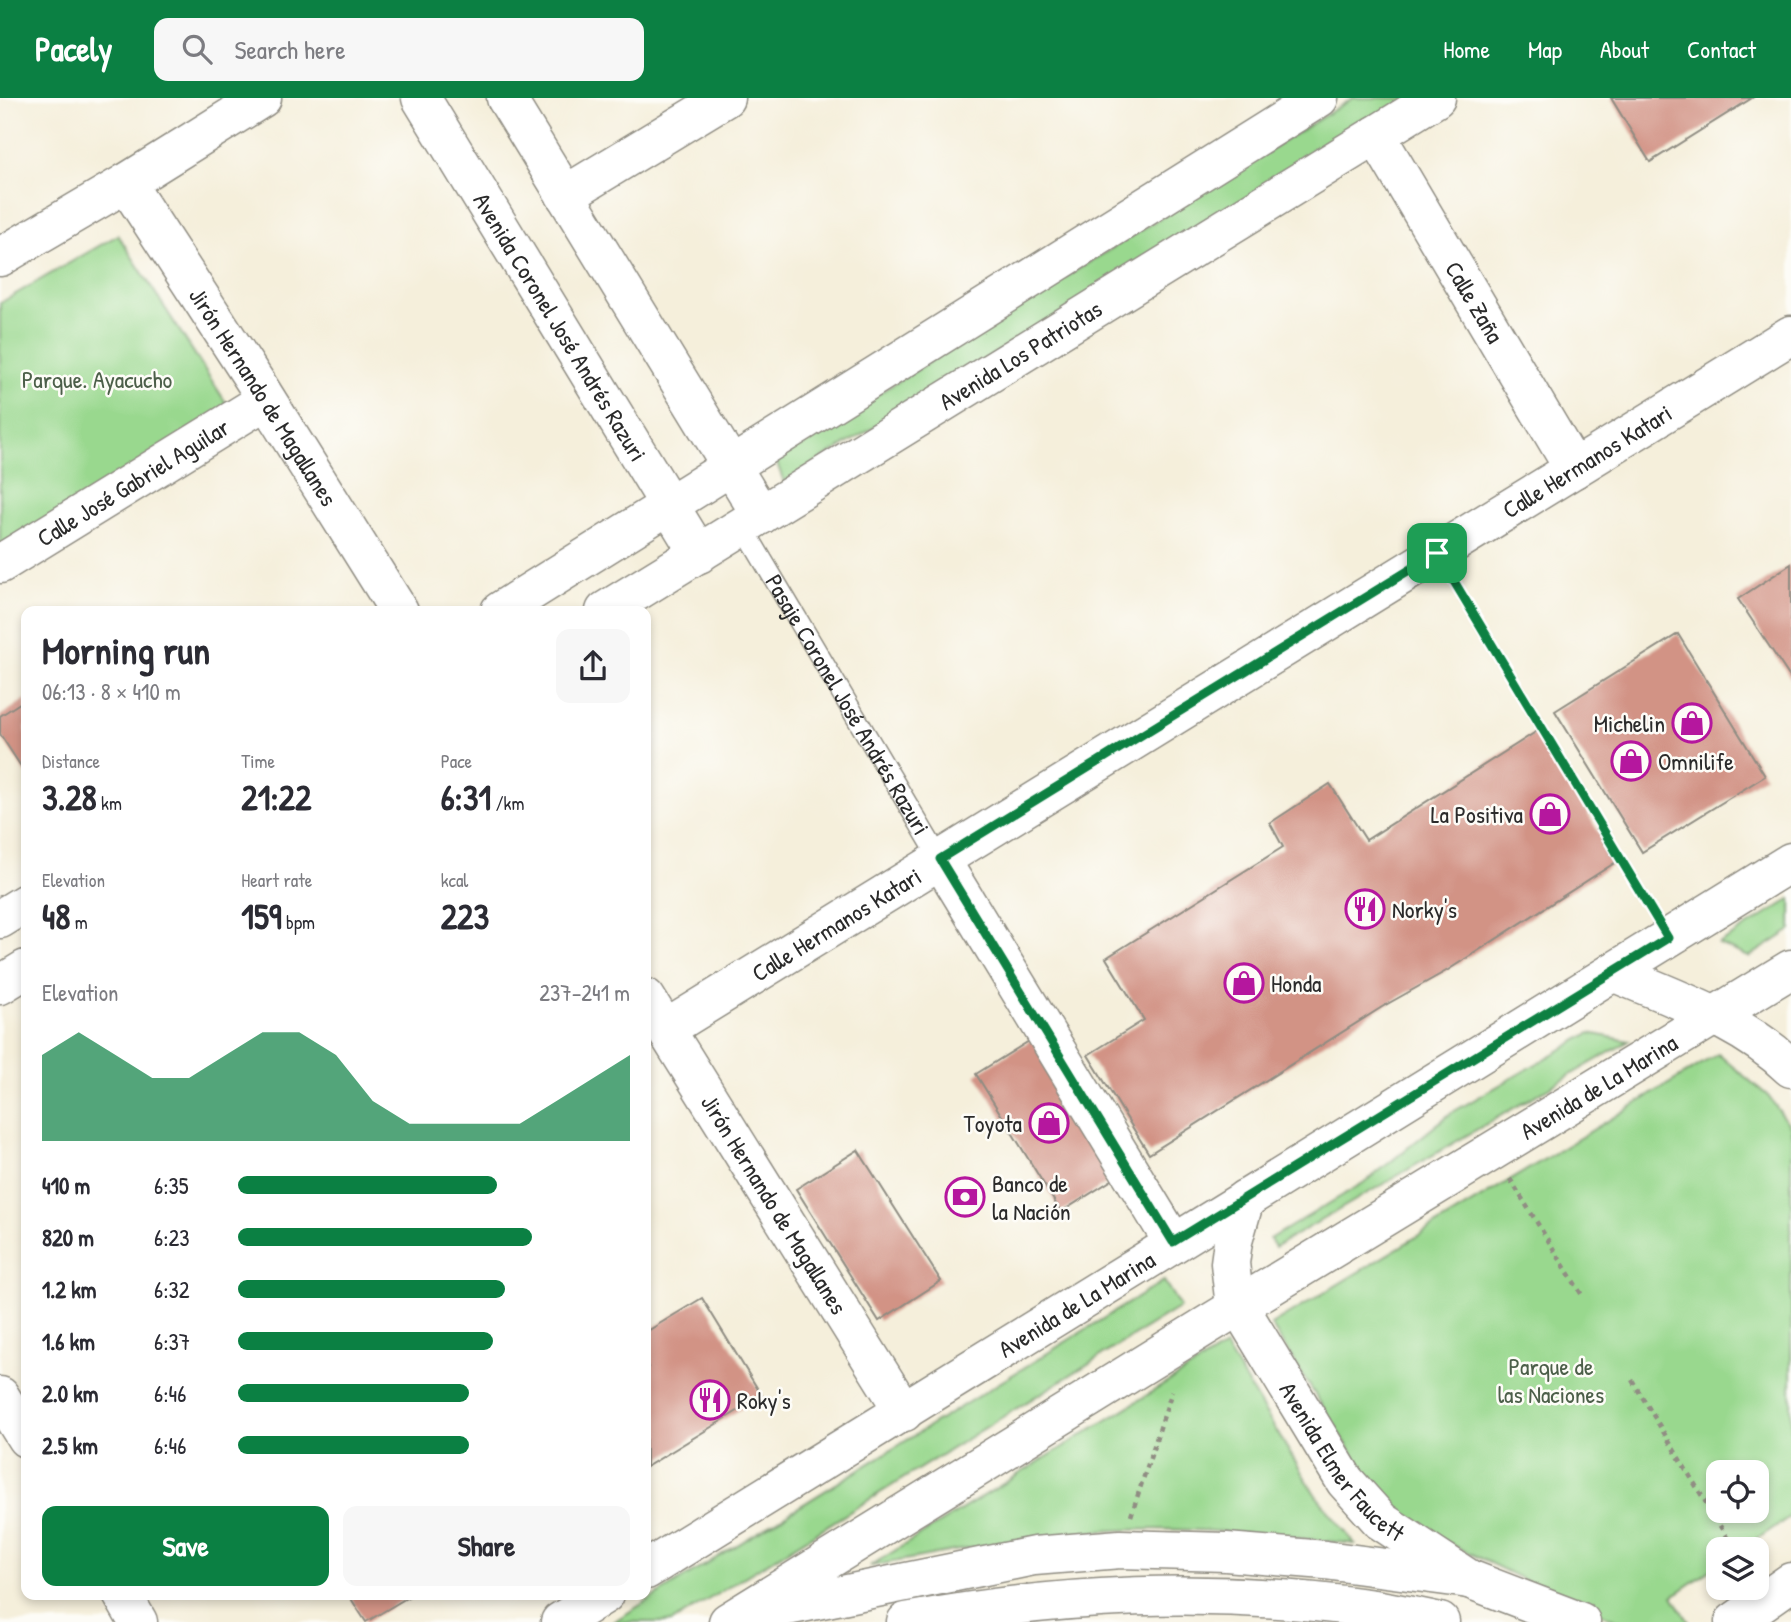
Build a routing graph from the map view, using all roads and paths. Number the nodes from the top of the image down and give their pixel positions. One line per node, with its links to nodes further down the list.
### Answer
1 (261, 98): 8 (main road)
2 (421, 98): 15 (main road, Avenida Coronel José Andrés Razuri)
3 (506, 98): 9 (main road)
4 (725, 98): 9 (main road)
5 (1319, 98): 13 (main road)
6 (1436, 98): 7 (main road, Avenida Los Patriotas)
7 (1376, 135): 14 (main road, Calle Zaña); 16 (main road, Avenida Los Patriotas)
8 (126, 183): 10 (main road); 12 (main road, Jirón Hernando de Magallanes)
9 (565, 195): 13 (main road)
10 (0, 257)
11 (1791, 335): 14 (main road, Calle Hermanos Katari)
12 (266, 400): 19 (main road, Calle José Gabriel Aguilar); 20 (main road, Jirón Hernando de Magallanes)
13 (731, 466): 15 (main road); 16 (main road)
14 (1574, 469): 17 (main road, Calle Hermanos Katari)
15 (669, 504): 18 (main road, Avenida Coronel José Andrés Razuri); 21 (main road)
16 (752, 521): 18 (main road, Avenida Los Patriotas); 23 (lane, Pasaje Coronel José Andrés Razuri)
17 (1437, 553): 23 (main road, Calle Hermanos Katari); 27 (path)
18 (699, 554): 22 (main road, Avenida Los Patriotas)
19 (0, 564)
20 (396, 606)
21 (507, 606)
22 (614, 606)
23 (940, 859): 32 (main road, Calle Hermanos Katari); 37 (main road, Pasaje Coronel José Andrés Razuri)
24 (1791, 862): 27 (main road, Avenida de La Marina)
25 (21, 906): 26 (main road)
26 (0, 919)
27 (1668, 938): 30 (main road, Avenida de La Marina)
28 (1791, 969): 33 (main road, Avenida de La Marina)
29 (21, 972): 31 (main road)
30 (1613, 972): 33 (main road); 36 (main road, Avenida de La Marina)
31 (0, 985)
32 (656, 1014): 43 (main road, Jirón Hernando de Magallanes)
33 (1717, 1016): 34 (main road); 35 (main road, Avenida de La Marina)
34 (1791, 1068)
35 (1493, 1152): 38 (path); 39 (main road, Avenida de La Marina)
36 (1245, 1199): 37 (main road, Avenida de La Marina); 39 (main road, Avenida Elmer Faucett)
37 (1173, 1242): 43 (main road, Avenida de La Marina)
38 (1582, 1295)
39 (1238, 1307): 50 (main road, Avenida Elmer Faucett); 54 (main road, Avenida de La Marina)
40 (1175, 1380): 48 (path)
41 (1632, 1381): 47 (path)
42 (0, 1396): 44 (main road)
43 (904, 1412): 49 (main road, Avenida de La Marina)
44 (21, 1432)
45 (21, 1443): 46 (main road)
46 (0, 1457)
47 (1727, 1537)
48 (1120, 1549): 50 (main road); 54 (main road)
49 (651, 1567)
50 (1469, 1579): 58 (main road, Avenida Elmer Faucett)
51 (1791, 1582): 59 (main road)
52 (125, 1600): 55 (main road)
53 (960, 1617): 56 (main road); 57 (main road)
54 (733, 1619)
55 (138, 1622)
56 (906, 1622)
57 (1440, 1622)
58 (1581, 1622)
59 (1734, 1622)

